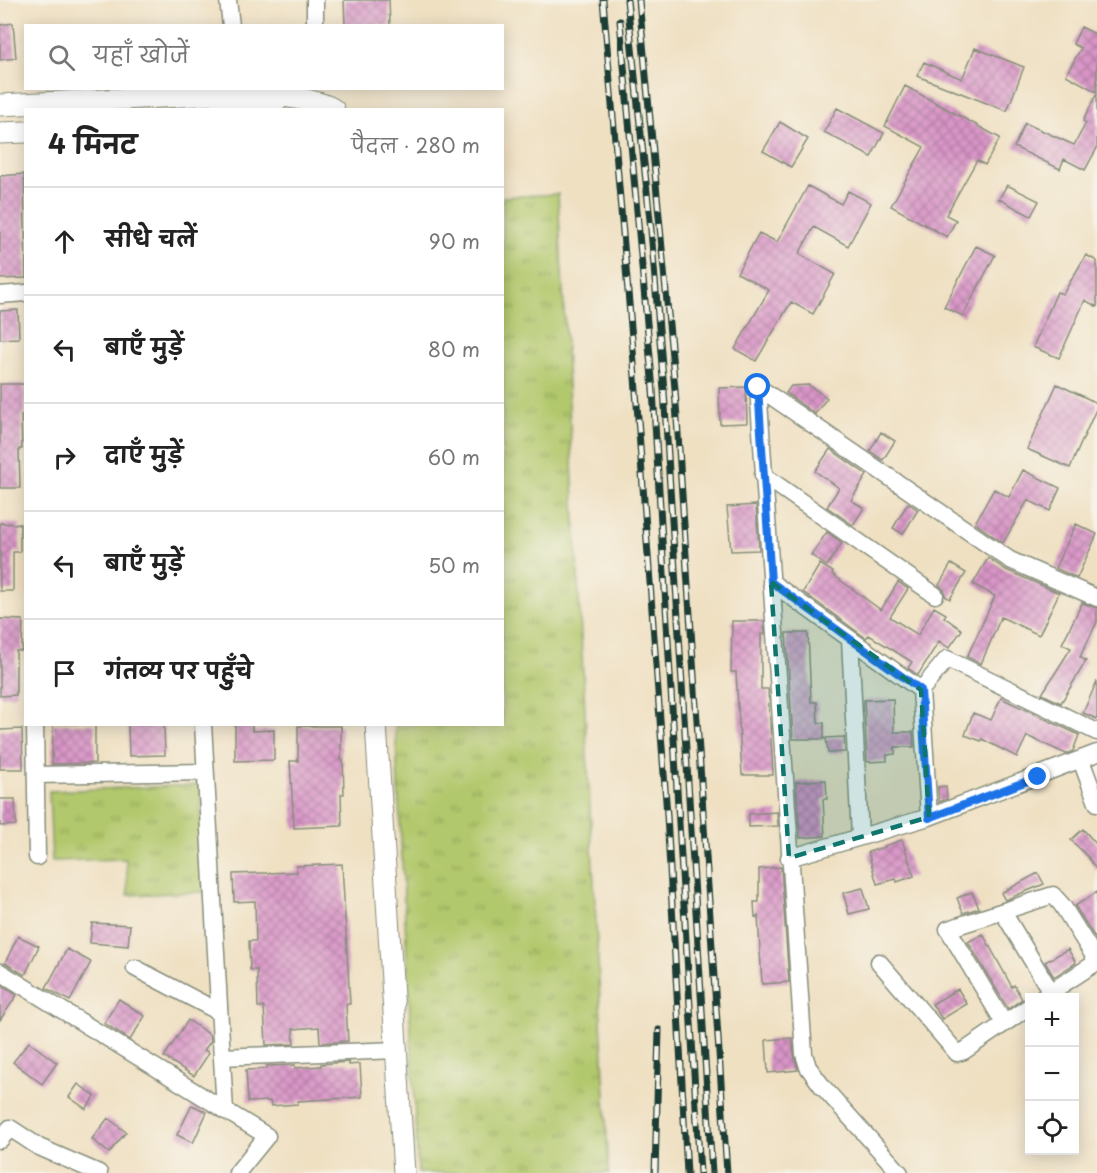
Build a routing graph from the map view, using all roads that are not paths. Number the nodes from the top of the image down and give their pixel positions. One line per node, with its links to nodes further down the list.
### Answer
1 (228, 0): 3 (street)
2 (315, 0): 4 (street)
3 (231, 24)
4 (315, 24)
5 (232, 100): 6 (street); 8 (street)
6 (323, 100)
7 (0, 105): 8 (street)
8 (26, 107)
9 (24, 132): 10 (street)
10 (0, 133)
11 (24, 293): 12 (street)
12 (0, 295)
13 (763, 475): 14 (street); 15 (street); 16 (street)
14 (771, 582): 17 (street); 31 (street)
15 (935, 595)
16 (1097, 598)
17 (850, 639): 18 (street); 29 (street)
18 (921, 690): 22 (street); 28 (street)
19 (35, 726): 26 (street)
20 (203, 726): 25 (street)
21 (376, 726): 42 (street)
22 (1097, 732)
23 (1097, 753): 24 (street)
24 (1081, 760): 27 (street); 28 (street)
25 (205, 772): 26 (street); 40 (street)
26 (36, 775): 30 (street)
27 (1097, 803)
28 (929, 818): 29 (street)
29 (860, 837): 31 (street)
30 (37, 857)
31 (789, 858): 49 (street)
32 (1003, 912): 34 (street); 37 (street); 41 (street)
33 (879, 962): 41 (street)
34 (1097, 962): 38 (street)
35 (135, 968): 40 (street)
36 (0, 972): 44 (street)
37 (1045, 993)
38 (1049, 993)
39 (1025, 1009): 41 (street)
40 (219, 1012): 43 (street)
41 (1004, 1023)
42 (397, 1050): 43 (street); 48 (street)
43 (222, 1057): 44 (street)
44 (225, 1111): 47 (street)
45 (0, 1140): 46 (street)
46 (99, 1173)
47 (237, 1173)
48 (404, 1173)
49 (900, 1173)

